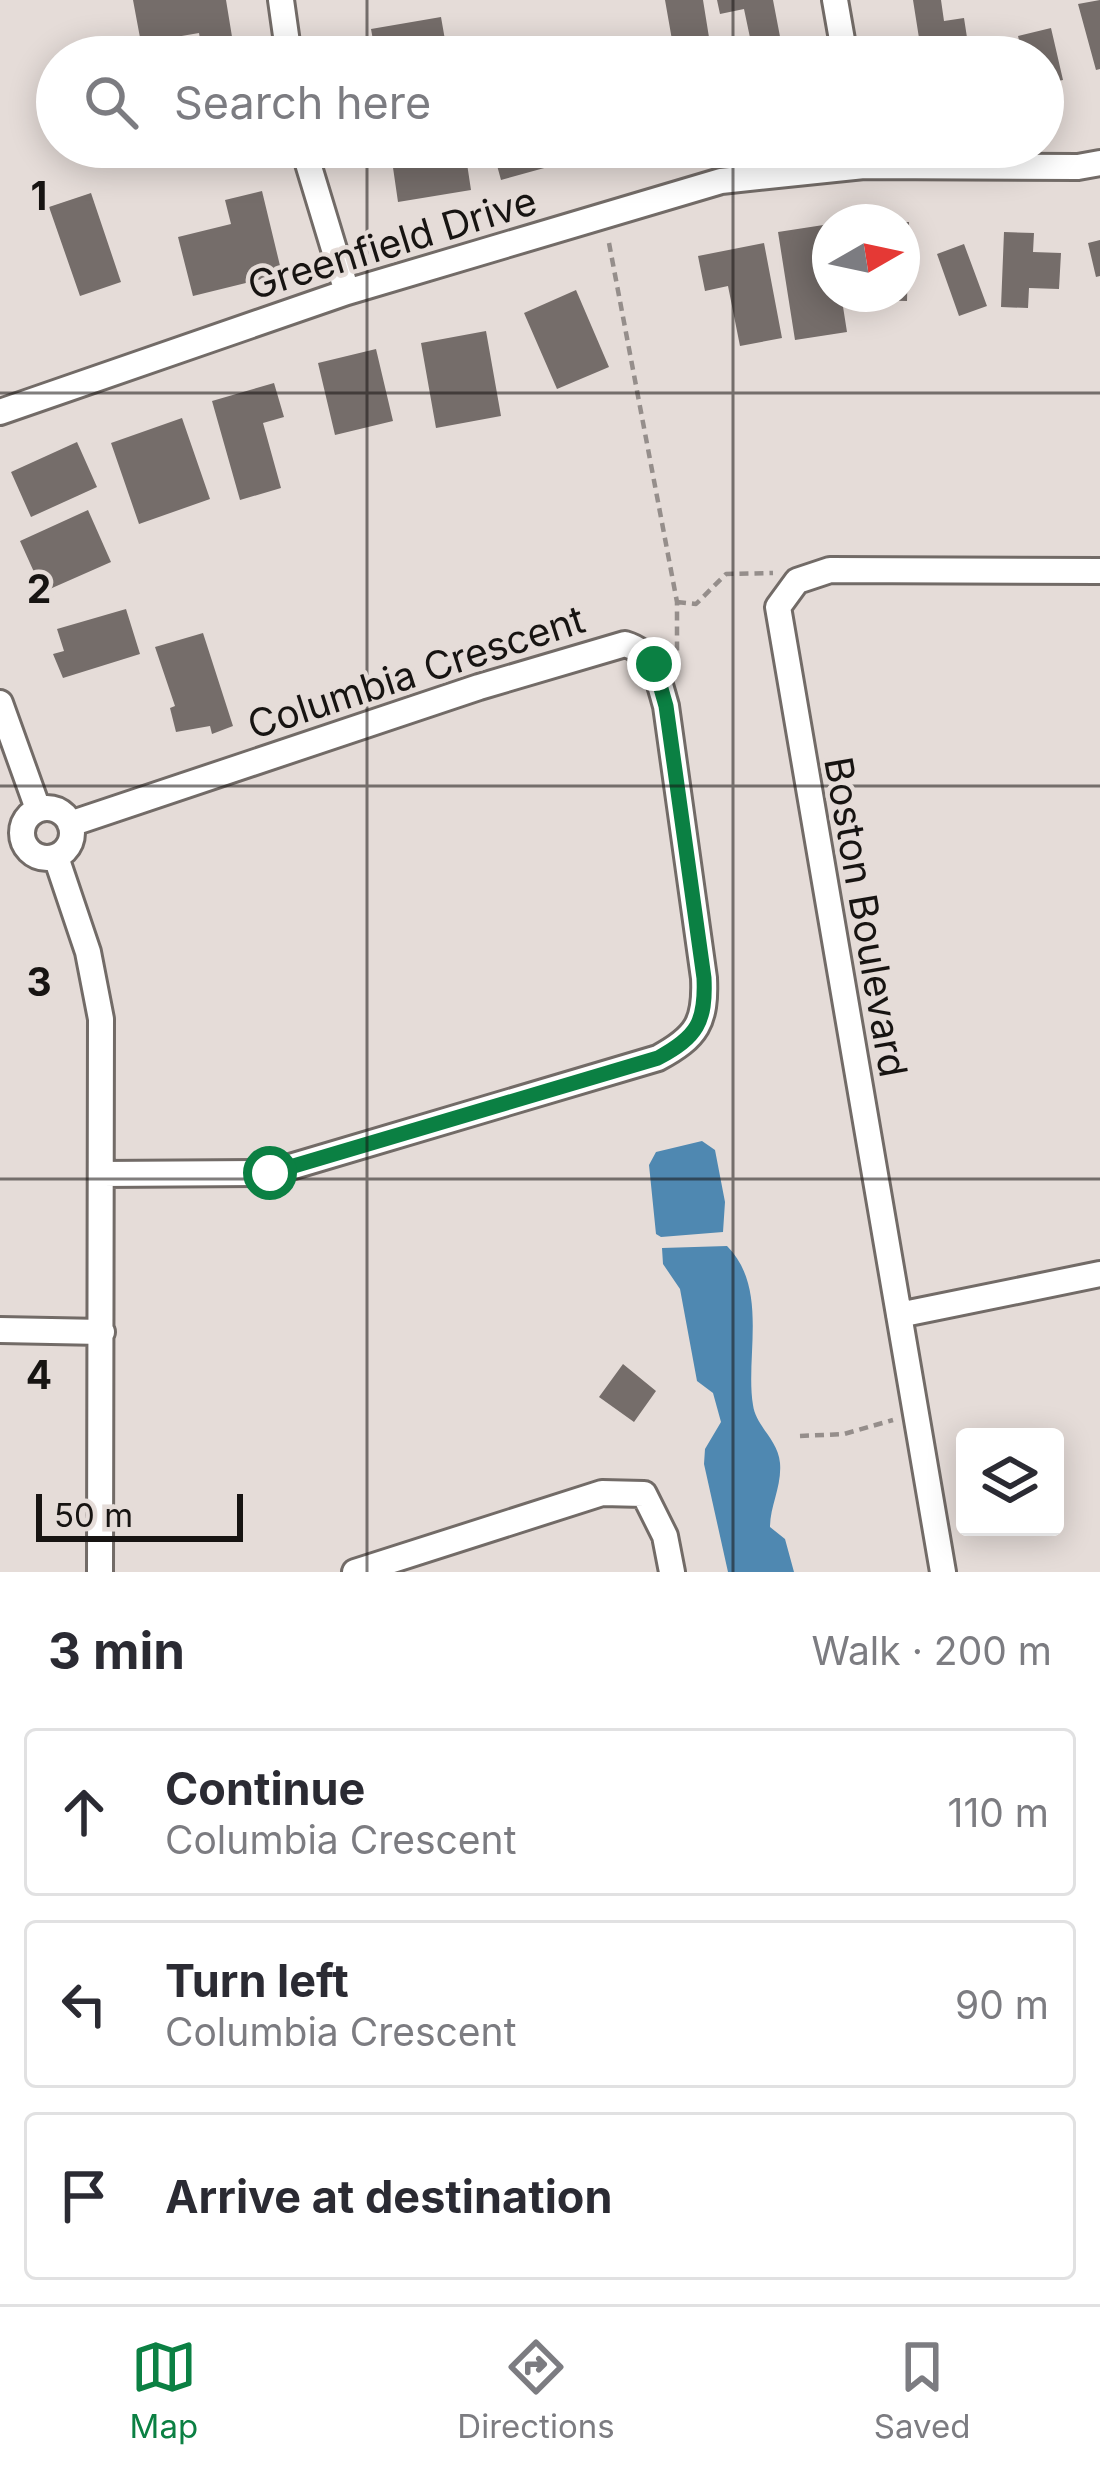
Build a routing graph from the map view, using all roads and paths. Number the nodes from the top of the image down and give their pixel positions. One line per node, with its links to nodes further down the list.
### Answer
1 (281, 0): 3 (street)
2 (835, 0): 4 (street)
3 (286, 36)
4 (841, 36)
5 (1100, 163): 6 (street, Greenfield Drive)
6 (1064, 166)
7 (309, 168): 10 (street)
8 (797, 168): 9 (street, Greenfield Drive)
9 (604, 215): 10 (street, Greenfield Drive); 14 (path)
10 (347, 292): 11 (street, Greenfield Drive)
11 (0, 412)
12 (1100, 571): 13 (street)
13 (812, 572): 14 (path); 23 (street, Boston Boulevard)
14 (677, 602): 15 (path)
15 (677, 674)
16 (0, 703): 17 (street)
17 (38, 809): 18 (street); 19 (street)
18 (70, 824): 20 (street); 21 (street, Columbia Crescent)
19 (11, 841): 20 (street)
20 (56, 857): 21 (street)
21 (101, 1174): 25 (street)
22 (1100, 1274): 23 (street)
23 (899, 1315): 26 (street, Boston Boulevard)
24 (0, 1330): 25 (street)
25 (102, 1332): 28 (street)
26 (916, 1415): 27 (path); 31 (street, Boston Boulevard)
27 (800, 1436)
28 (100, 1572)
29 (355, 1572): 30 (street)
30 (671, 1572)
31 (944, 1572)

